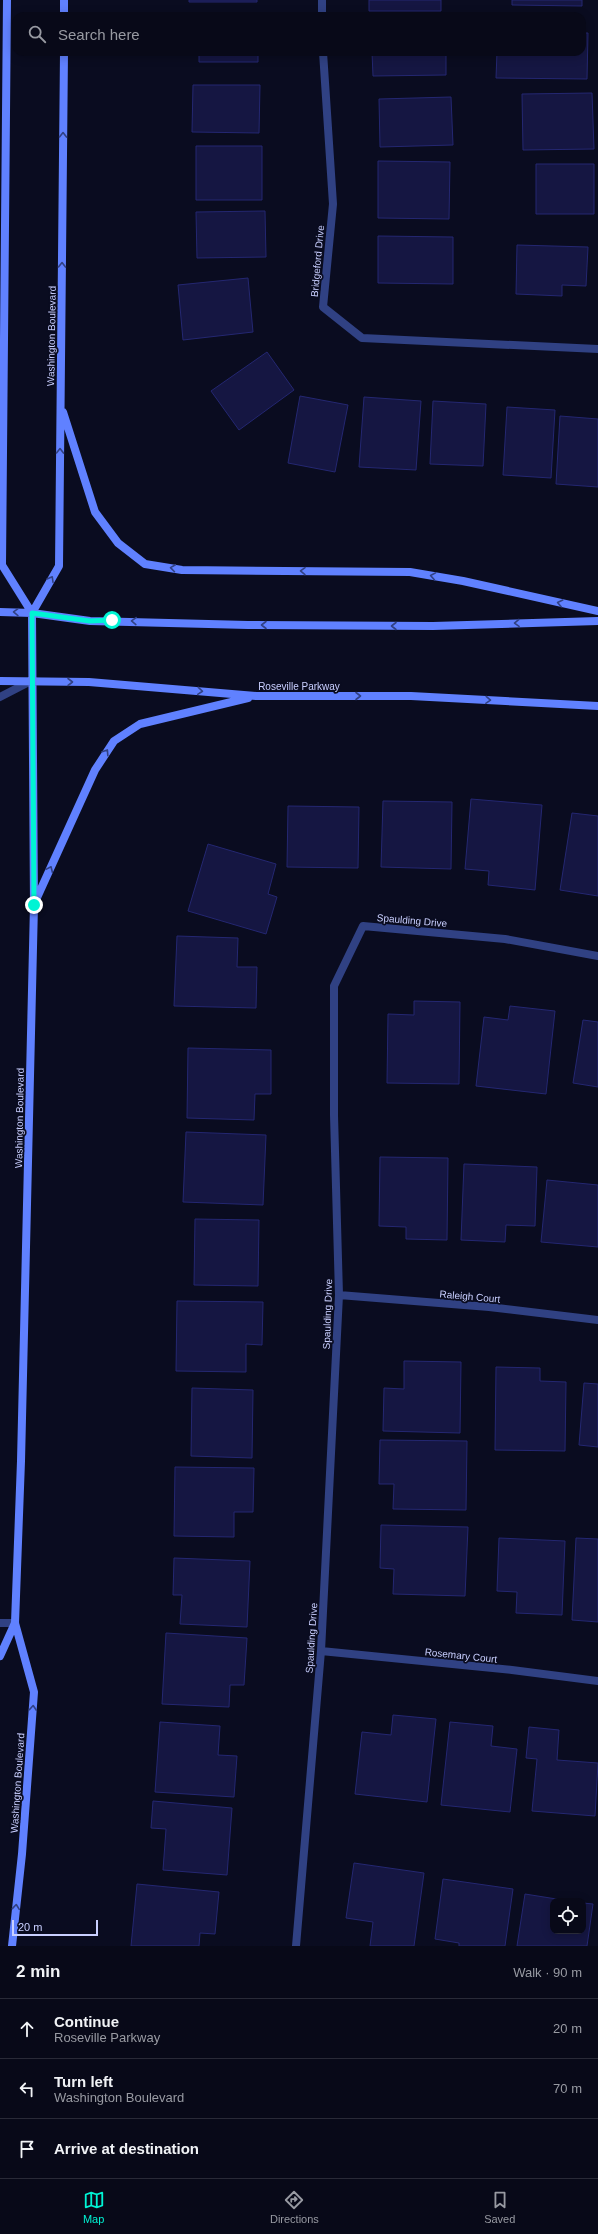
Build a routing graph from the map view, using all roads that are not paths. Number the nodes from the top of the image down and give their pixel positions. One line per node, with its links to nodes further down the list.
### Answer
1 (7, 0): 8 (main road)
2 (64, 0): 4 (main road)
3 (322, 0): 5 (street)
4 (64, 12)
5 (322, 12)
6 (64, 56): 10 (main road, Washington Boulevard, one-way to 6)
7 (323, 56): 9 (street, Bridgeford Drive)
8 (3, 64): 13 (main road)
9 (598, 349)
10 (60, 405): 11 (main road, one-way to 10); 13 (main road, Washington Boulevard, one-way to 10)
11 (598, 611)
12 (0, 612): 13 (main road, one-way to 12)
13 (32, 613): 14 (main road, one-way to 13); 16 (main road, Washington Boulevard)
14 (598, 621)
15 (0, 681): 16 (main road, Roseville Parkway)
16 (31, 681): 17 (main road, Roseville Parkway, one-way to 17); 18 (street); 20 (main road, Washington Boulevard)
17 (256, 696): 19 (main road, Roseville Parkway, one-way to 19); 20 (main road, one-way to 17)
18 (0, 697)
19 (598, 706)
20 (34, 905): 25 (main road, Washington Boulevard)
21 (598, 956): 22 (street, Spaulding Drive)
22 (339, 1294): 23 (street, Raleigh Court); 26 (street, Spaulding Drive)
23 (598, 1320)
24 (0, 1623): 25 (street)
25 (14, 1623): 27 (main road, Washington Boulevard); 29 (main road, Washington Boulevard, one-way to 25)
26 (321, 1650): 28 (street, Rosemary Court); 30 (street, Spaulding Drive)
27 (0, 1656)
28 (598, 1681)
29 (12, 1946)
30 (296, 1946)

